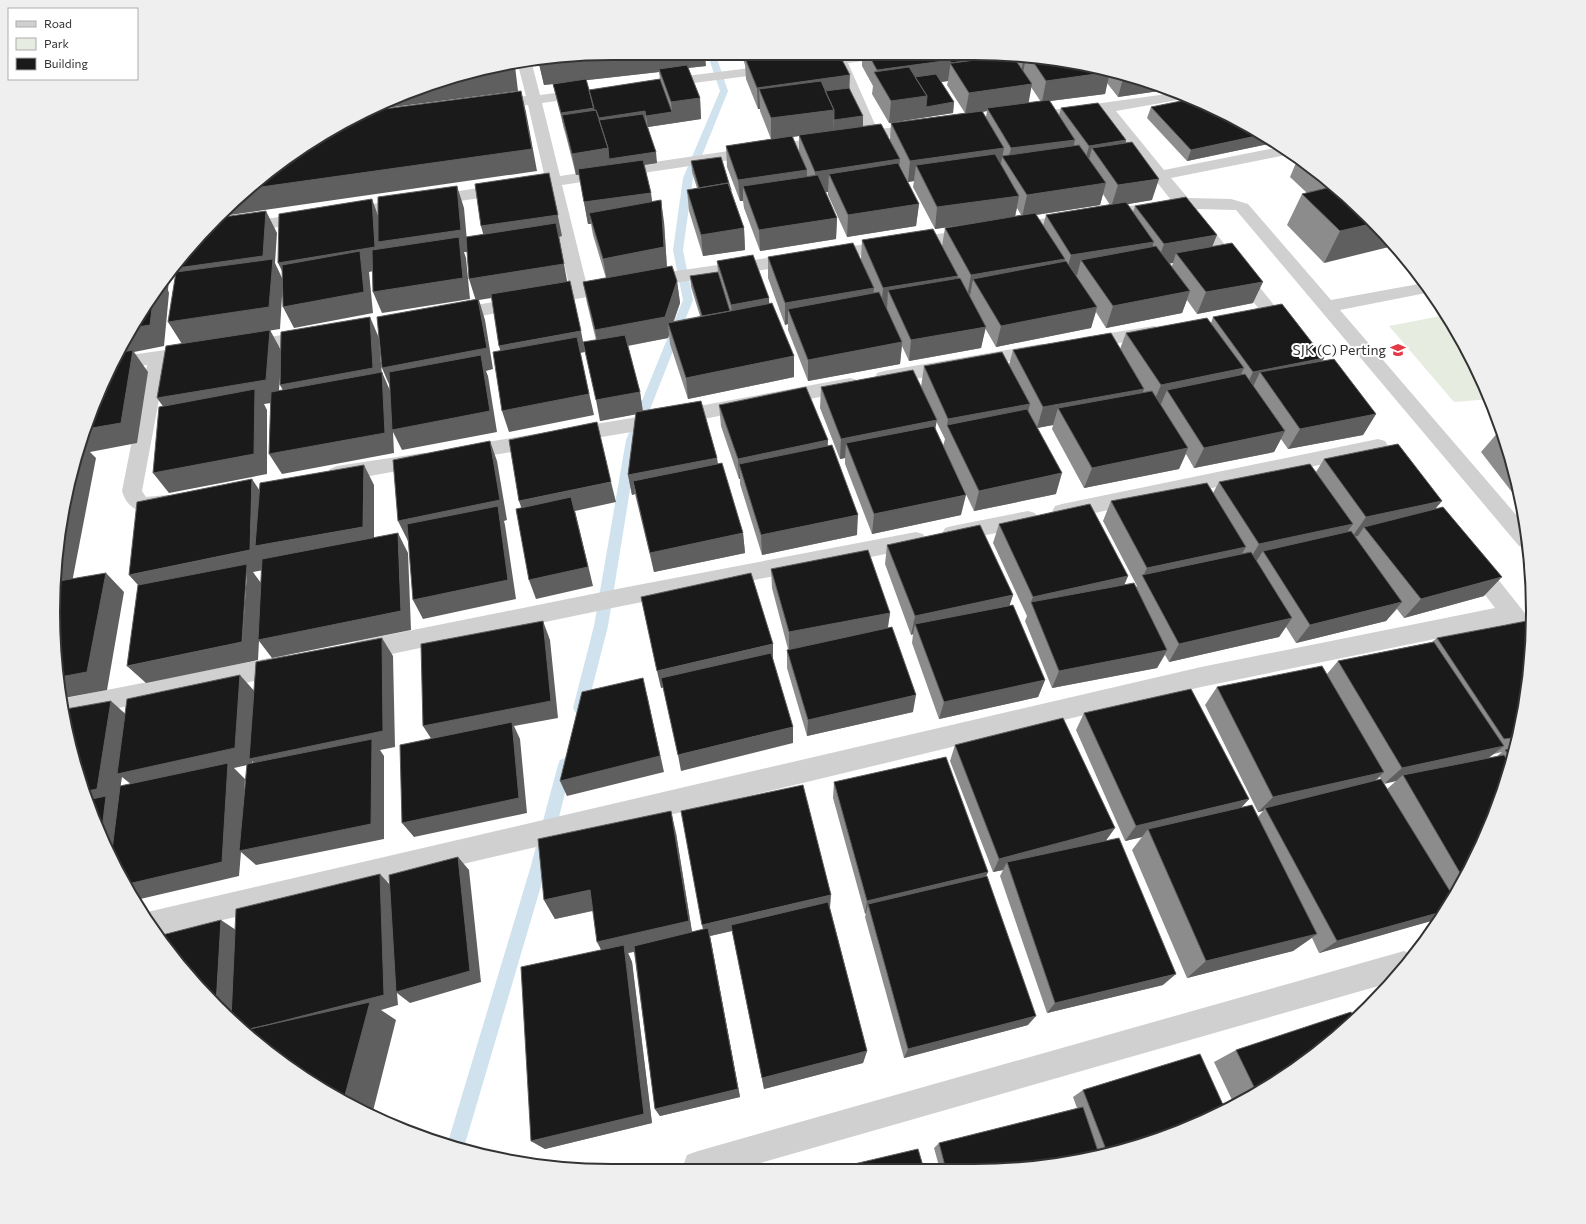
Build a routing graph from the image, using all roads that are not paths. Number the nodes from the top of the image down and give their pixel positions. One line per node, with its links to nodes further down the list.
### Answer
1 (824, 60): 3 (street)
2 (839, 60): 14 (street)
3 (801, 65)
4 (526, 67): 9 (street)
5 (786, 67): 6 (street)
6 (651, 85)
7 (596, 92): 9 (street)
8 (1173, 98): 11 (street)
9 (534, 100): 10 (street); 17 (street)
10 (479, 107)
11 (1106, 108): 12 (street); 16 (street)
12 (1012, 119)
13 (935, 127): 14 (street)
14 (872, 134): 17 (street)
15 (1280, 152): 16 (street)
16 (1160, 175): 18 (street)
17 (554, 182): 19 (street); 21 (street)
18 (1182, 203): 21 (street); 22 (street); 23 (street)
19 (228, 230)
20 (1421, 289): 22 (street)
21 (580, 293): 25 (street)
22 (1327, 307): 34 (street)
23 (1272, 313): 24 (street); 28 (street)
24 (1248, 316)
25 (432, 318)
26 (1169, 329): 32 (street)
27 (330, 334): 29 (street)
28 (1296, 343)
29 (158, 357): 30 (street); 33 (street)
30 (120, 363)
31 (1364, 427): 38 (street)
32 (320, 477)
33 (186, 500)
34 (1520, 533)
35 (1463, 552): 36 (street)
36 (1513, 614): 37 (street); 41 (street)
37 (1526, 630)
38 (338, 655)
39 (307, 661): 40 (street)
40 (69, 707)
41 (155, 922)
42 (1396, 967): 43 (street)
43 (705, 1164)

